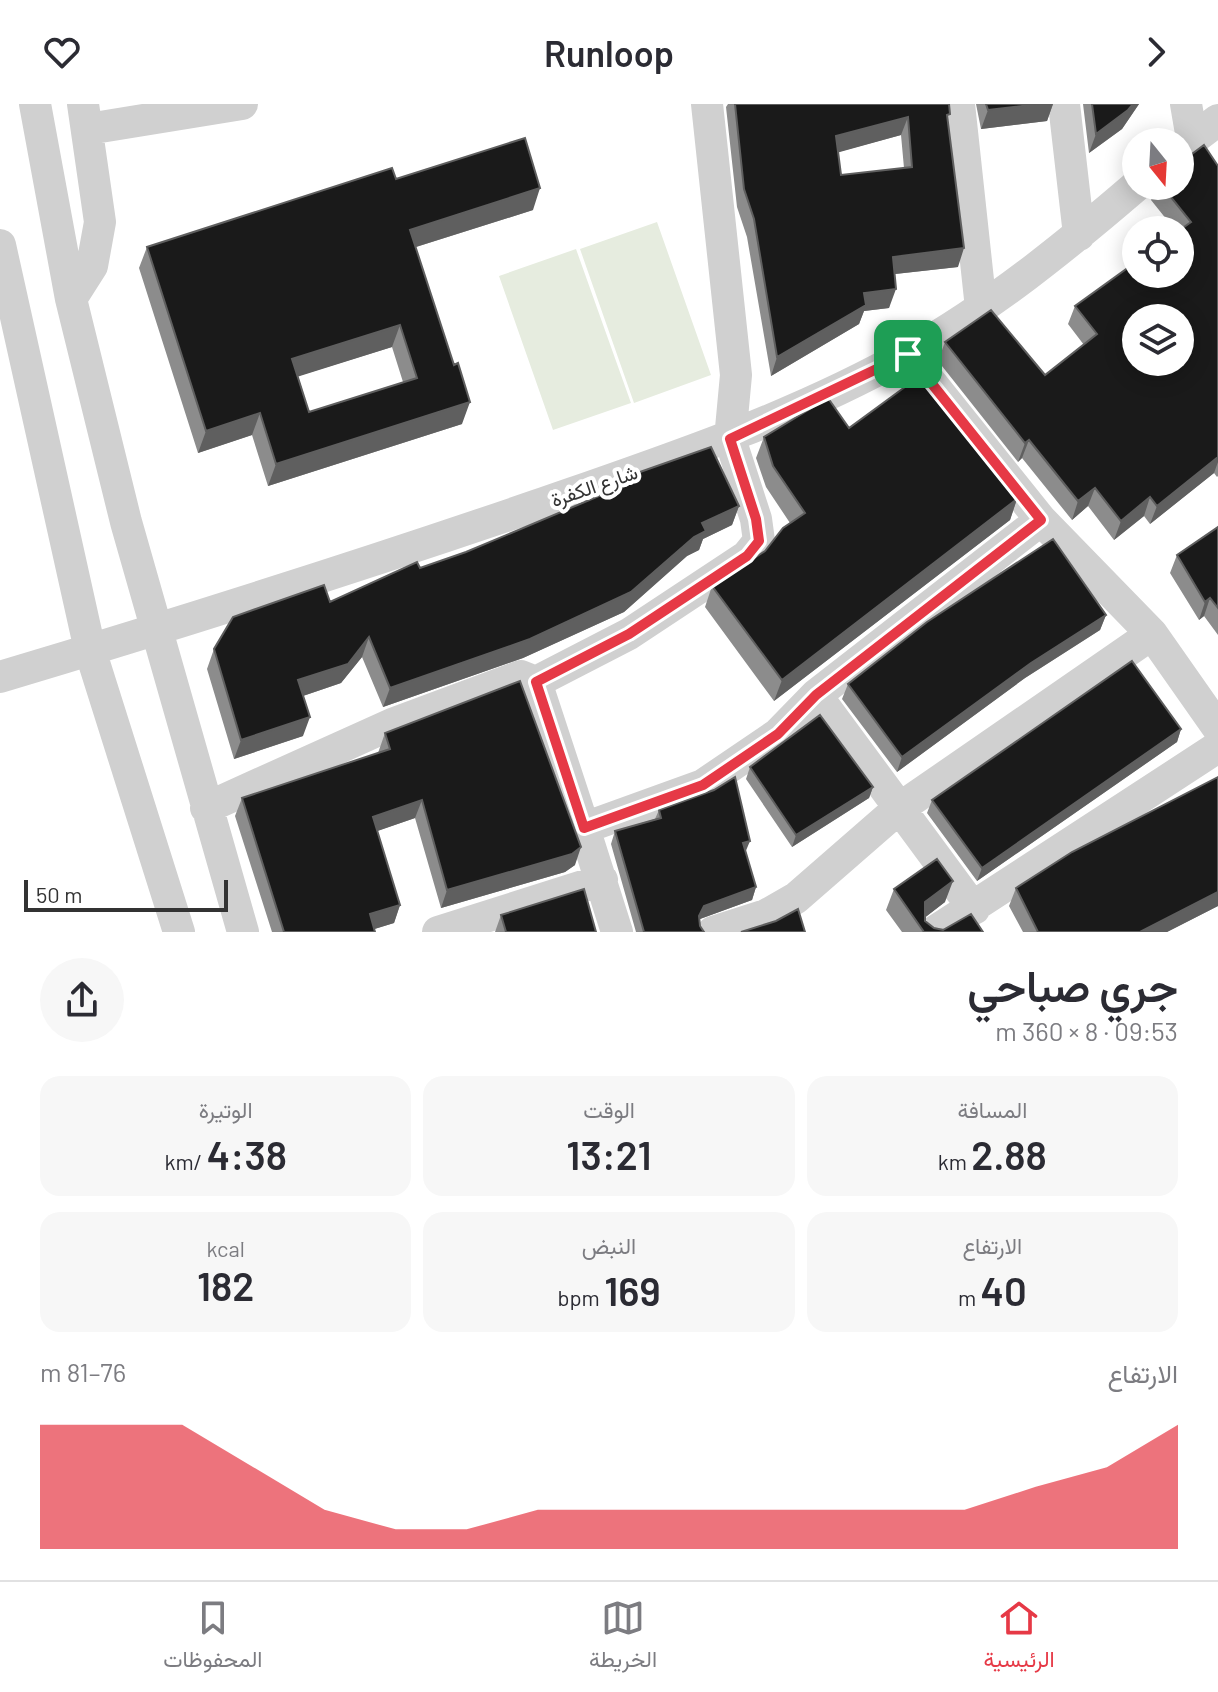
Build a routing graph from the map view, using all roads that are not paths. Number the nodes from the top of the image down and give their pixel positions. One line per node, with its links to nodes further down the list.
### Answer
1 (35, 104): 14 (street)
2 (242, 104): 7 (street)
3 (707, 104): 17 (street)
4 (959, 104): 15 (street)
5 (1064, 104): 12 (street)
6 (1186, 104): 9 (street)
7 (86, 117): 14 (street)
8 (1218, 120): 10 (street)
9 (1186, 128)
10 (1194, 138)
11 (1122, 198): 12 (street, شارع الكفرة)
12 (1079, 235): 15 (street, شارع الكفرة)
13 (1, 252): 21 (street)
14 (71, 299): 19 (street)
15 (981, 308): 16 (street, شارع الكفرة)
16 (908, 354): 17 (street, شارع الكفرة); 18 (street)
17 (730, 439): 19 (street, شارع الكفرة); 23 (street)
18 (1041, 520): 20 (street); 24 (street)
19 (155, 631): 21 (street, شارع الكفرة); 26 (street)
20 (1152, 634): 25 (street); 27 (street)
21 (90, 650): 22 (street, شارع الكفرة); 31 (street)
22 (0, 677)
23 (536, 682): 26 (street); 28 (street)
24 (816, 695): 27 (street); 28 (street)
25 (1217, 727): 30 (street)
26 (206, 808): 32 (street)
27 (897, 810): 30 (street); 35 (street)
28 (584, 828): 29 (street)
29 (602, 880): 33 (street); 34 (street)
30 (974, 909): 36 (street)
31 (179, 932)
32 (243, 932)
33 (438, 932)
34 (617, 932)
35 (713, 932)
36 (934, 932)

